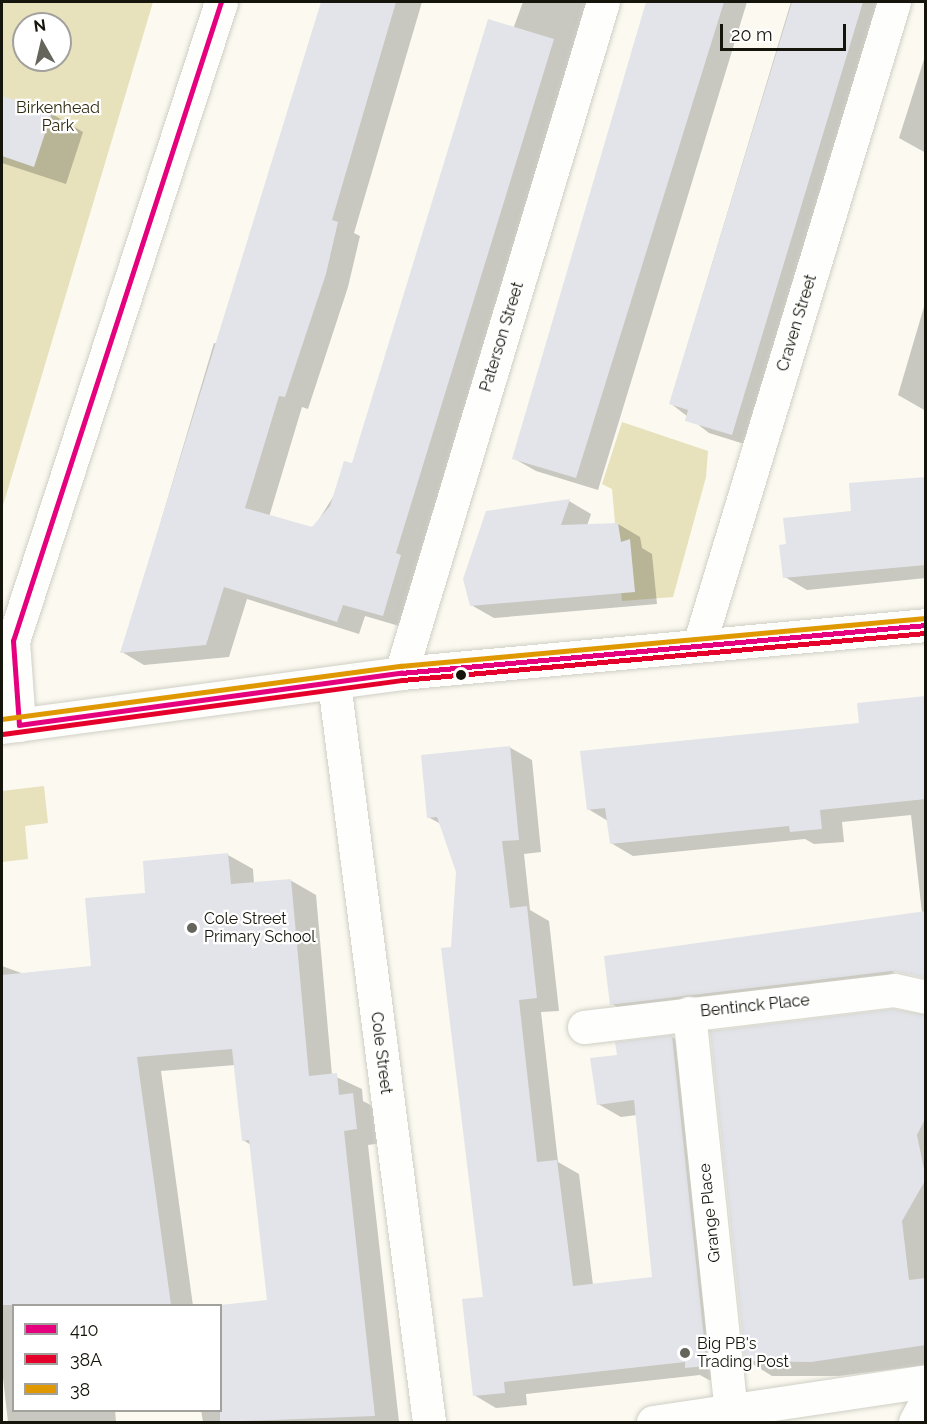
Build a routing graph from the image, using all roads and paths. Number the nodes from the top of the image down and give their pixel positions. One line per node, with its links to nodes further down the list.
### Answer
1 (221, 2): 8 (street)
2 (603, 2): 6 (street, Paterson Street)
3 (894, 2): 5 (street, Craven Street)
4 (926, 626): 5 (street)
5 (699, 645): 6 (street)
6 (401, 673): 7 (street)
7 (334, 682): 8 (street); 15 (street, Cole Street)
8 (10, 726)
9 (926, 998): 10 (street, Bentinck Place)
10 (689, 1013): 11 (street, Bentinck Place); 14 (street, Grange Place)
11 (584, 1027)
12 (926, 1381): 14 (street)
13 (926, 1401): 17 (street)
14 (732, 1412): 16 (street)
15 (429, 1422)
16 (653, 1422)
17 (915, 1422)

